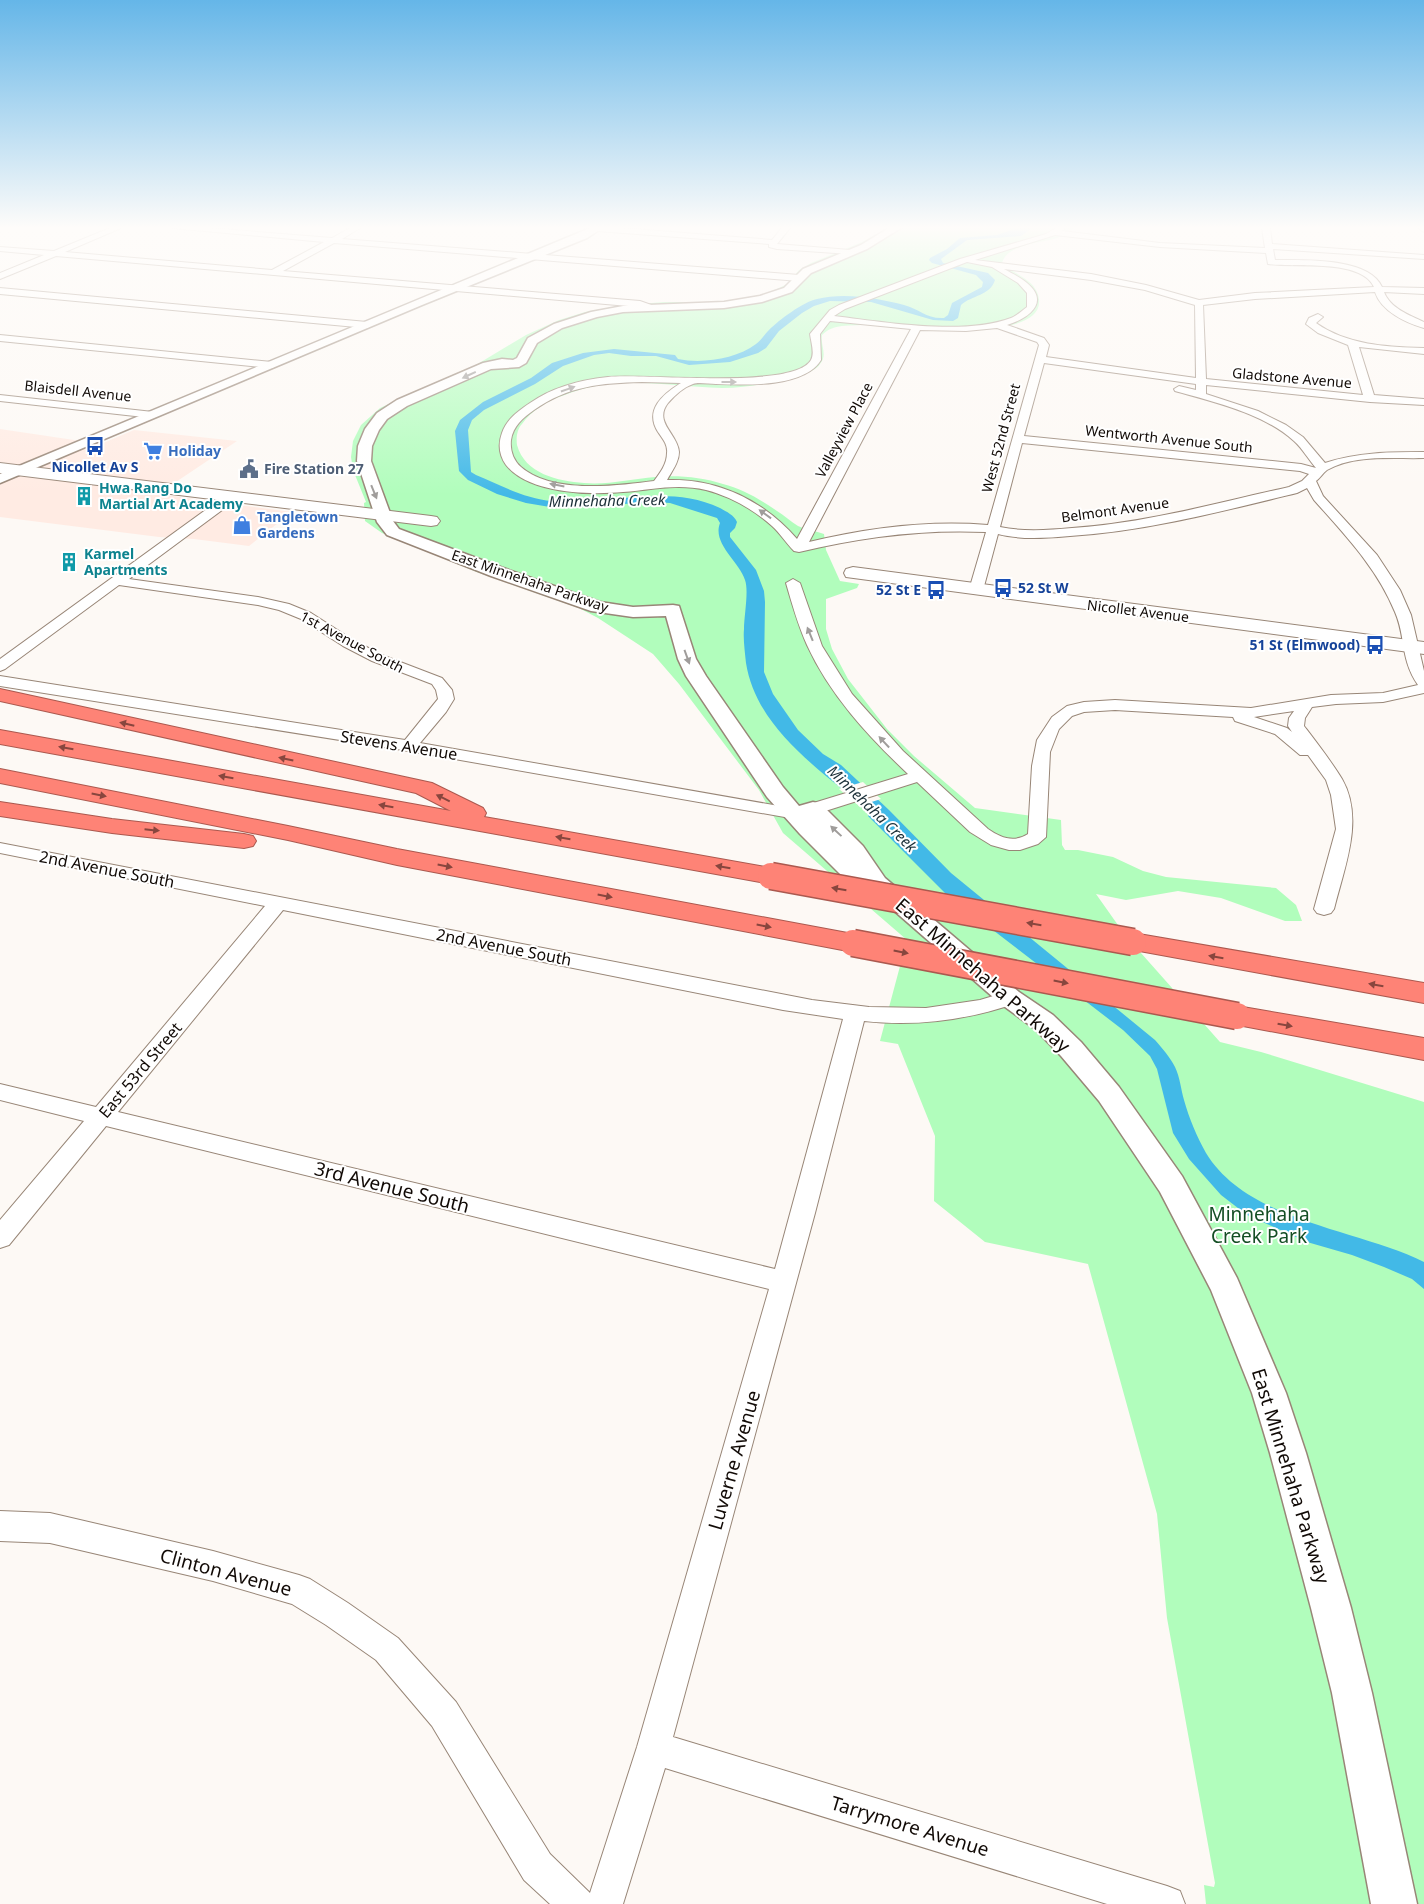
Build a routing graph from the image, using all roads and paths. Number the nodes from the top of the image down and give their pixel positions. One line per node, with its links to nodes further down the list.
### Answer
1 (278, 317): 10 (street)
2 (386, 317): 10 (street)
3 (586, 317): 34 (street, East Minnehaha Parkway, one-way to 34)
4 (1019, 317): 9 (street)
5 (1199, 317): 20 (street)
6 (1318, 317): 14 (street)
7 (1408, 317): 11 (street)
8 (828, 318): 12 (street); 19 (street, one-way to 8)
9 (998, 324): 12 (street); 16 (street, West 52nd Street)
10 (366, 325): 17 (street)
11 (1424, 325)
12 (917, 327): 37 (street, Valleyview Place)
13 (0, 338): 17 (street)
14 (1355, 343): 15 (street); 23 (street)
15 (1424, 351)
16 (1040, 359): 18 (street, Gladstone Avenue); 26 (street, West 52nd Street)
17 (272, 365): 25 (street)
18 (1112, 371): 20 (street, Gladstone Avenue); 21 (street)
19 (689, 382): 32 (street); 32 (street, one-way to 19)
20 (1201, 383): 21 (street); 23 (street, Gladstone Avenue)
21 (1201, 396): 30 (street)
22 (0, 398): 25 (street, Blaisdell Avenue)
23 (1370, 399): 24 (street, Gladstone Avenue)
24 (1424, 402)
25 (153, 415): 29 (street)
26 (1017, 439): 30 (street, Wentworth Avenue South); 36 (street, West 52nd Street)
27 (1424, 455): 30 (street, Belmont Avenue)
28 (0, 468): 29 (main road)
29 (21, 470): 31 (street); 33 (main road)
30 (1317, 474): 36 (street, Belmont Avenue); 42 (street)
31 (0, 479)
32 (658, 484): 37 (street, one-way to 32)
33 (233, 496): 34 (main road); 39 (street)
34 (383, 514): 35 (main road); 56 (street, East Minnehaha Parkway, one-way to 56)
35 (431, 521)
36 (994, 530): 37 (street, Belmont Avenue); 41 (street, West 52nd Street)
37 (800, 548)
38 (853, 573): 41 (main road, Nicollet Avenue)
39 (117, 581): 43 (street); 51 (street, 1st Avenue South)
40 (793, 583): 54 (street, one-way to 40)
41 (976, 590): 42 (main road, Nicollet Avenue)
42 (1417, 647): 45 (street)
43 (0, 666)
44 (0, 681): 51 (street, Stevens Avenue)
45 (1424, 683)
46 (1424, 688): 48 (street)
47 (0, 696): 57 (highway, one-way to 47)
48 (1306, 705): 49 (street); 52 (street)
49 (1185, 709): 52 (street); 54 (street)
50 (0, 737): 57 (highway, one-way to 50)
51 (409, 746): 56 (street, Stevens Avenue)
52 (1323, 765): 61 (street)
53 (0, 776): 59 (highway, one-way to 59)
54 (919, 776): 56 (street)
55 (0, 809): 59 (highway, one-way to 59)
56 (805, 812): 63 (street, East Minnehaha Parkway)
57 (503, 827): 62 (highway, one-way to 57, bridge)
58 (0, 848): 60 (street, 2nd Avenue South)
59 (397, 857): 65 (highway, one-way to 65, bridge)
60 (279, 902): 64 (street, 2nd Avenue South); 67 (street, East 53rd Street)
61 (1324, 909)
62 (1424, 993)
63 (1010, 998): 64 (street, 2nd Avenue South); 75 (street, East Minnehaha Parkway)
64 (855, 1015): 69 (street, Luverne Avenue)
65 (1424, 1049)
66 (0, 1092): 67 (street, 3rd Avenue South)
67 (102, 1116): 68 (street, East 53rd Street); 69 (street, 3rd Avenue South)
68 (0, 1238)
69 (783, 1282): 71 (street, Luverne Avenue)
70 (0, 1526): 72 (street, Clinton Avenue)
71 (654, 1747): 73 (street, Luverne Avenue); 74 (street, Tarrymore Avenue)
72 (577, 1904)
73 (606, 1904)
74 (1168, 1904)
75 (1394, 1904)

